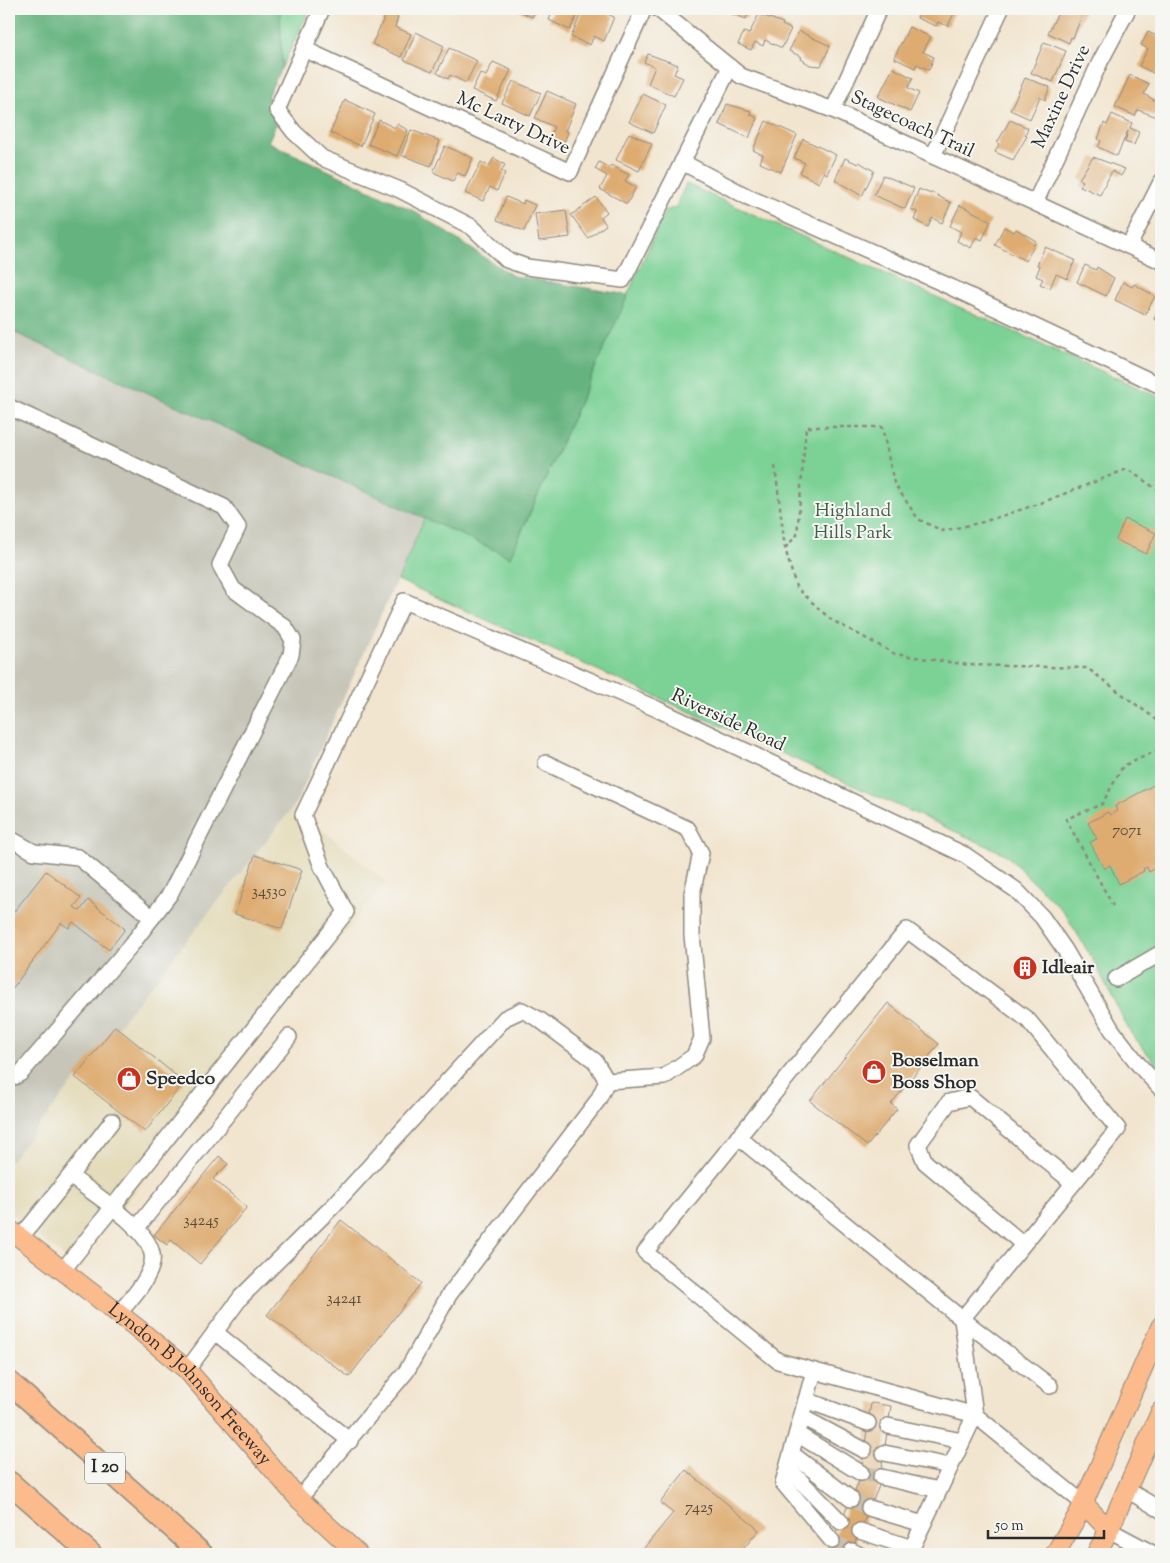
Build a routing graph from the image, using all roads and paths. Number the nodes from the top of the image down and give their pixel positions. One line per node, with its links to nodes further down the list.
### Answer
1 (322, 9): 7 (street)
2 (644, 9): 7 (street, Mc Larty Drive)
3 (658, 9): 8 (street, Stagecoach Trail)
4 (879, 9): 9 (street)
5 (1001, 9): 10 (street)
6 (1128, 9): 13 (street, Maxine Drive)
7 (304, 50): 11 (street)
8 (730, 67): 9 (street, Stagecoach Trail); 11 (street)
9 (833, 110): 10 (street, Stagecoach Trail)
10 (933, 156): 13 (street, Stagecoach Trail)
11 (682, 162): 16 (street)
12 (1161, 182): 14 (street)
13 (1035, 203): 14 (street, Stagecoach Trail)
14 (1129, 246): 15 (street, Stagecoach Trail)
15 (1161, 261)
16 (1161, 386)
17 (9, 408): 26 (street)
18 (775, 466): 20 (path)
19 (1161, 492): 20 (path)
20 (785, 548): 21 (path)
21 (1161, 723)
22 (1161, 749): 25 (path)
23 (546, 763): 31 (street)
24 (9, 838): 26 (street)
25 (1113, 906)
26 (152, 918): 30 (street)
27 (1161, 952): 28 (street)
28 (1116, 979)
29 (289, 1036): 38 (street)
30 (9, 1076)
31 (607, 1081): 45 (street); 57 (street)
32 (1161, 1089): 37 (street, Riverside Road)
33 (112, 1121): 35 (street)
34 (738, 1137): 36 (street); 43 (street); 47 (street)
35 (70, 1176): 37 (street); 39 (street)
36 (1074, 1183): 40 (street); 40 (street)
37 (111, 1207): 38 (street); 41 (street)
38 (136, 1229): 42 (street)
39 (15, 1233): 41 (main road, Lyndon B Johnson Freeway)
40 (1023, 1244): 43 (street)
41 (63, 1270): 42 (main road, Lyndon B Johnson Freeway)
42 (119, 1313): 46 (main road, Lyndon B Johnson Freeway)
43 (962, 1319): 49 (street); 52 (street)
44 (1161, 1326): 70 (main road)
45 (215, 1332): 46 (street); 57 (street)
46 (187, 1370): 68 (main road, Lyndon B Johnson Freeway)
47 (814, 1371): 50 (street); 52 (street)
48 (9, 1382): 80 (highway, I 20)
49 (1050, 1386)
50 (806, 1400): 53 (street); 54 (street)
51 (1161, 1411): 67 (main road)
52 (975, 1415): 58 (street); 70 (street)
53 (802, 1417): 56 (street); 59 (street)
54 (868, 1423)
55 (888, 1426): 58 (street)
56 (797, 1434): 61 (street); 63 (street)
57 (350, 1441): 68 (street)
58 (962, 1441): 62 (street)
59 (864, 1450)
60 (884, 1453): 62 (street)
61 (790, 1461): 69 (street); 73 (street); 77 (street)
62 (950, 1466): 66 (street)
63 (861, 1472)
64 (881, 1477): 66 (street)
65 (9, 1482): 79 (highway)
66 (939, 1490): 74 (street)
67 (1127, 1490): 72 (street); 75 (main road)
68 (299, 1499): 81 (main road, Lyndon B Johnson Freeway)
69 (851, 1499)
70 (1083, 1503): 75 (main road); 82 (main road)
71 (869, 1508): 74 (street)
72 (1161, 1510)
73 (841, 1522)
74 (923, 1524): 78 (street)
75 (1109, 1530): 83 (main road); 84 (street)
76 (860, 1531): 78 (street)
77 (832, 1541)
78 (911, 1551)
79 (91, 1554)
80 (202, 1554)
81 (358, 1554)
82 (1056, 1554)
83 (1096, 1554)
84 (1154, 1554)

